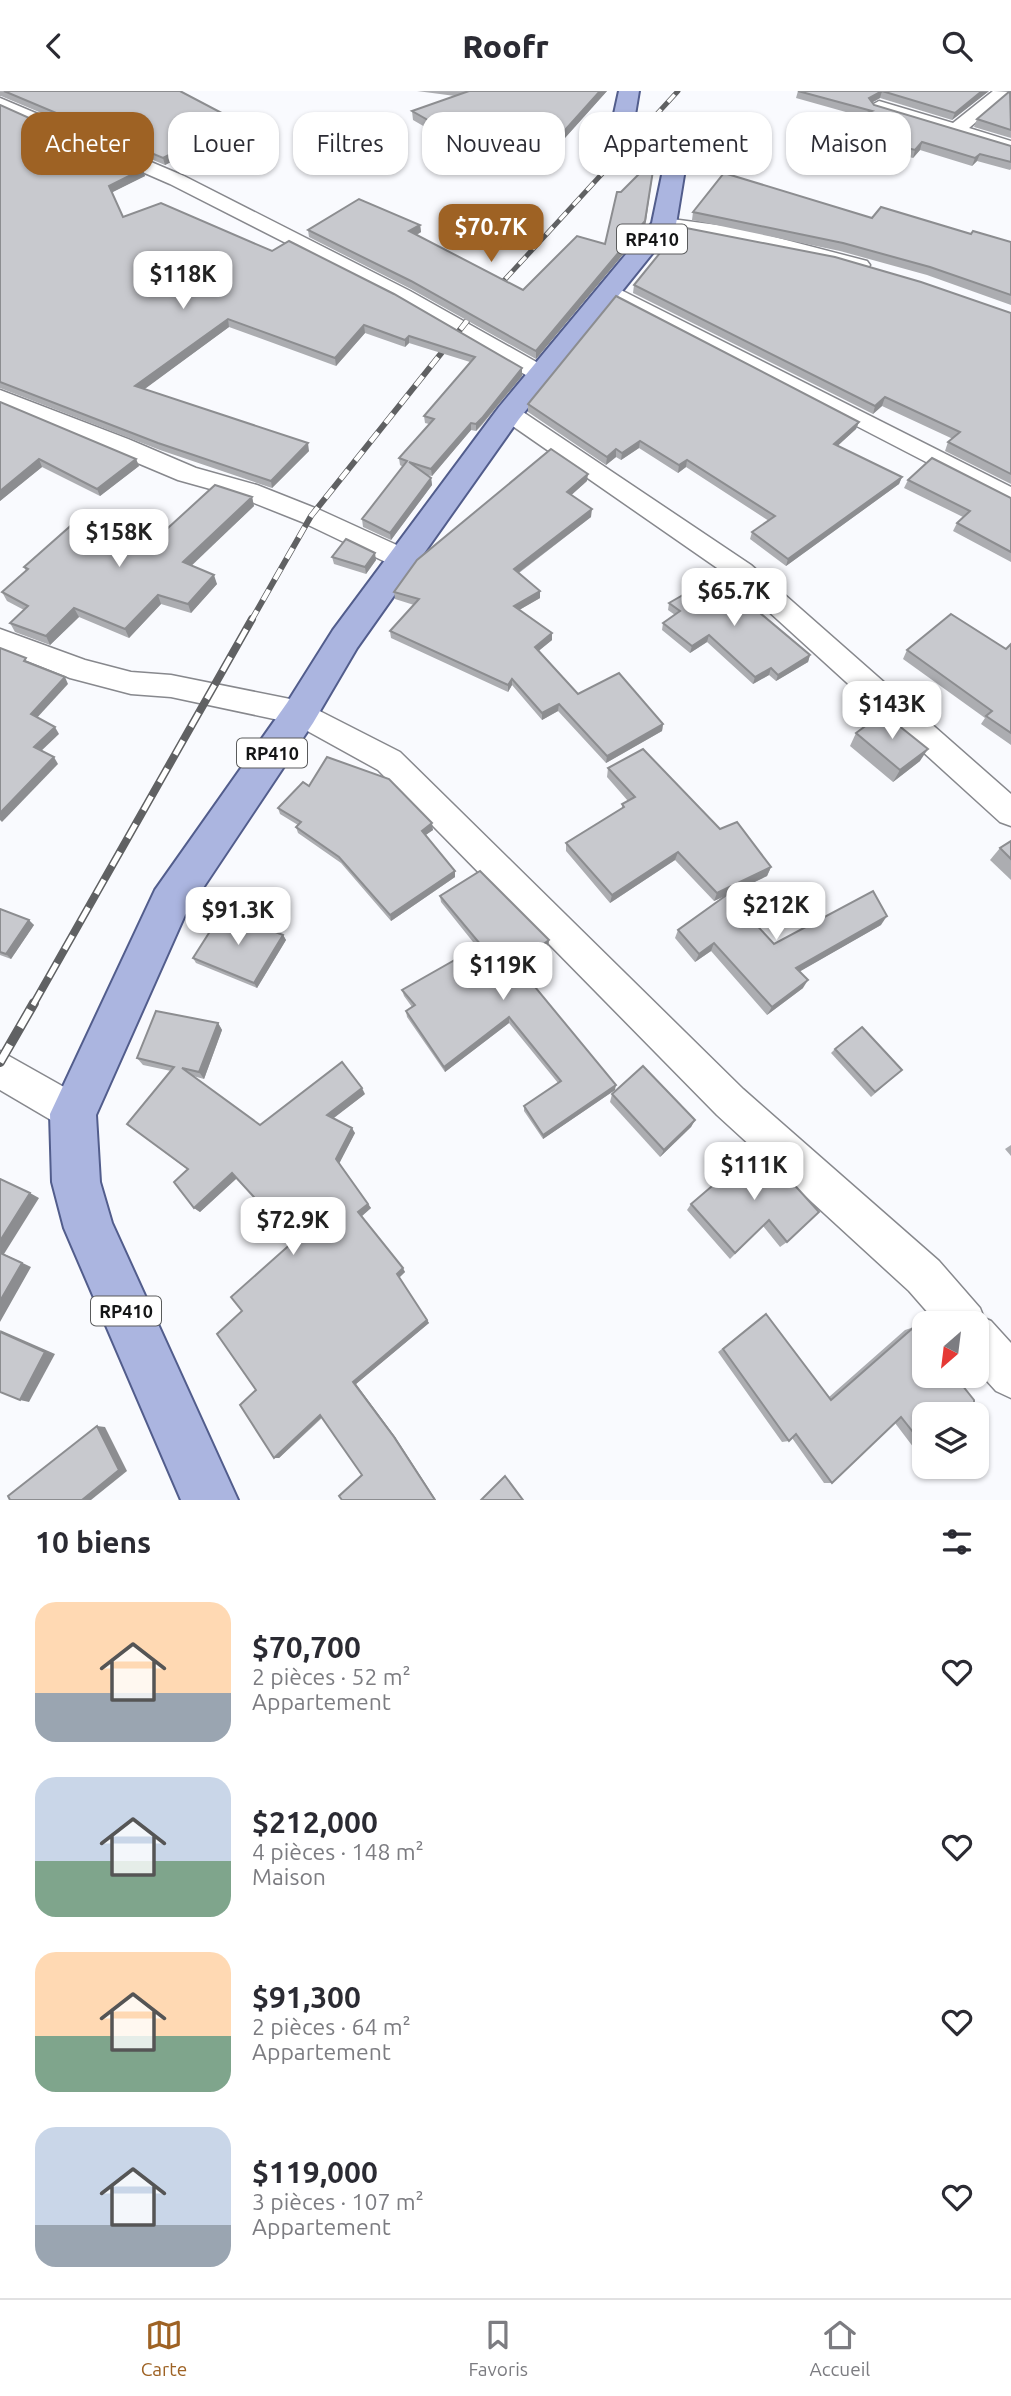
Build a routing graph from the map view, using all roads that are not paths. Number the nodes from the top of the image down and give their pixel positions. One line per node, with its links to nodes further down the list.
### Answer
1 (629, 91): 7 (main road, RP410)
2 (1003, 91): 5 (street)
3 (0, 103): 10 (street)
4 (879, 106): 5 (street)
5 (956, 130): 6 (street)
6 (1011, 147)
7 (664, 224): 8 (street); 9 (main road, RP410)
8 (878, 271)
9 (611, 291): 10 (main road, RP410); 13 (street)
10 (540, 373): 12 (main road, RP410)
11 (0, 397): 14 (street)
12 (509, 413): 14 (main road, RP410); 17 (street)
13 (1011, 498)
14 (403, 559): 16 (main road, RP410)
15 (0, 639): 16 (street)
16 (300, 713): 19 (main road, RP410); 20 (street)
17 (1011, 813)
18 (0, 1069): 19 (street)
19 (73, 1114): 23 (main road, RP410)
20 (955, 1311)
21 (989, 1351): 22 (street)
22 (1011, 1376)
23 (210, 1500)

